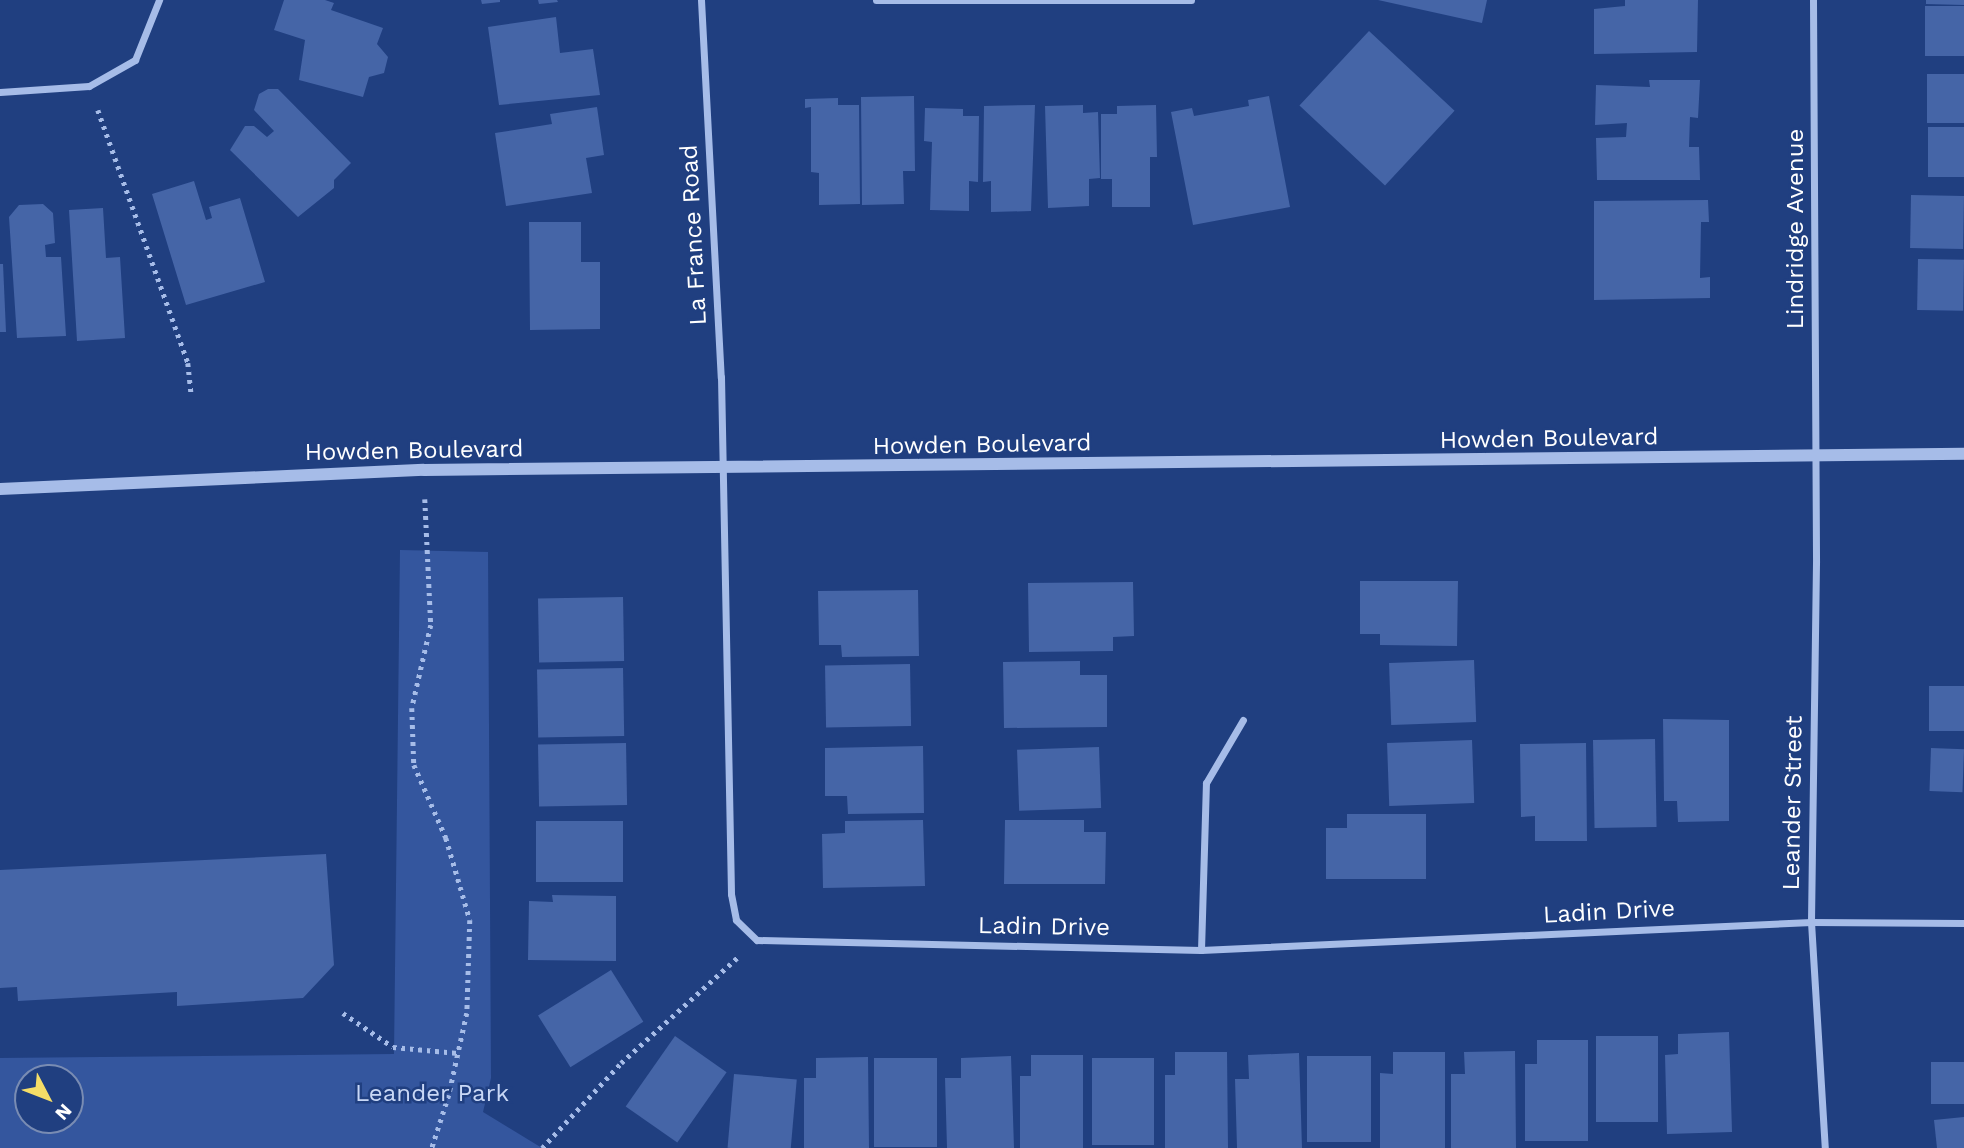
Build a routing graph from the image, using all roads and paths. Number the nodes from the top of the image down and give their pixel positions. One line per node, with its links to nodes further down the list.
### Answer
1 (159, 0): 6 (street)
2 (701, 0): 11 (street, La France Road)
3 (876, 0): 4 (street)
4 (1191, 0)
5 (1813, 0): 10 (street, Lindridge Avenue)
6 (89, 86): 7 (street); 8 (path)
7 (0, 92)
8 (191, 393)
9 (1964, 454): 10 (street, Howden Boulevard)
10 (1816, 457): 11 (street, Howden Boulevard); 15 (street, Leander Street)
11 (723, 468): 12 (street, Howden Boulevard); 17 (street)
12 (424, 470): 13 (street, Howden Boulevard); 20 (path)
13 (0, 489)
14 (1243, 720): 18 (street)
15 (1811, 922): 16 (street, Ladin Drive); 18 (street, Ladin Drive); 23 (street, Leander Street)
16 (1964, 923)
17 (757, 940): 18 (street, Ladin Drive); 22 (path)
18 (1201, 950)
19 (343, 1013): 20 (path)
20 (458, 1054): 21 (path)
21 (432, 1148)
22 (541, 1148)
23 (1825, 1148)

